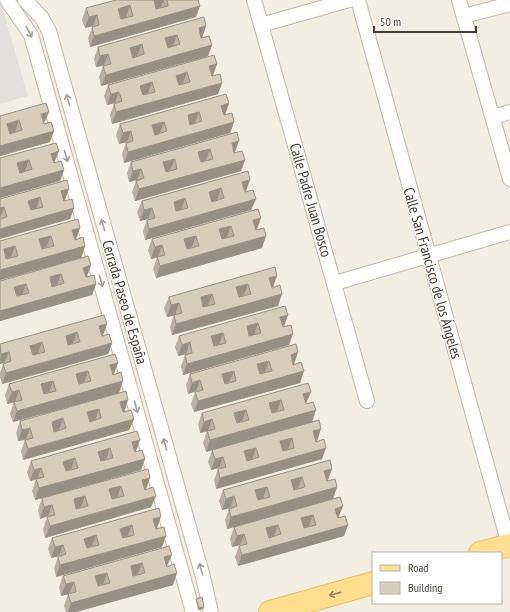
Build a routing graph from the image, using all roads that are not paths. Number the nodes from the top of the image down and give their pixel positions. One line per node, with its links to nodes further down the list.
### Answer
1 (254, 0): 9 (street, Calle Padre Juan Bosco)
2 (349, 0): 9 (street)
3 (358, 0): 14 (street, Calle San Francisco de los Ángeles)
4 (459, 0): 8 (street)
5 (27, 2): 6 (street); 21 (street, Cerrada Paseo de España, one-way to 5)
6 (9, 4): 20 (street, Cerrada Paseo de España, one-way to 20)
7 (510, 4): 8 (street)
8 (464, 16): 11 (street)
9 (260, 25): 15 (street, Calle Padre Juan Bosco)
10 (510, 112): 11 (street)
11 (494, 117): 12 (street)
12 (510, 179)
13 (510, 232): 14 (street)
14 (428, 256): 15 (street); 17 (street, Calle San Francisco de los Ángeles)
15 (334, 283): 16 (street, Calle Padre Juan Bosco)
16 (367, 401)
17 (510, 545): 18 (main road)
18 (484, 552)
19 (372, 583): 22 (main road, one-way to 22)
20 (193, 612)
21 (211, 612)
22 (270, 612)

